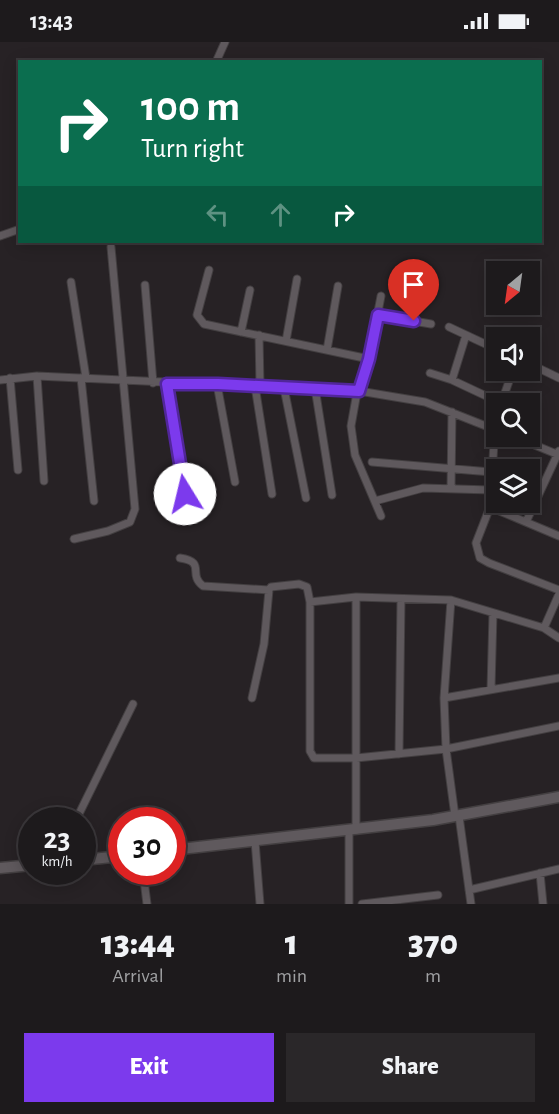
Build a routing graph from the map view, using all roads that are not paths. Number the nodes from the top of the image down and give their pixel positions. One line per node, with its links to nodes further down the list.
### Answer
1 (225, 42): 2 (street)
2 (217, 60)
3 (18, 230): 4 (street)
4 (0, 236)
5 (111, 247): 31 (street)
6 (208, 270): 16 (street)
7 (297, 279): 19 (street)
8 (71, 282): 27 (street)
9 (145, 285): 32 (street)
10 (338, 286): 21 (street)
11 (250, 290): 16 (street)
12 (381, 296): 13 (street)
13 (378, 315): 14 (street); 22 (street)
14 (431, 324)
15 (449, 327): 17 (street)
16 (241, 332): 18 (street)
17 (466, 335): 20 (street); 30 (street)
18 (259, 336): 19 (street); 35 (street)
19 (286, 341): 21 (street)
20 (486, 344)
21 (327, 350): 22 (street)
22 (369, 359): 38 (street)
23 (540, 369): 28 (street)
24 (430, 373): 30 (street)
25 (37, 376): 26 (street); 27 (street); 48 (street)
26 (10, 378): 29 (street); 46 (street)
27 (84, 378): 31 (street); 56 (street)
28 (559, 378)
29 (0, 380)
30 (452, 380): 39 (street)
31 (123, 381): 32 (street); 63 (street)
32 (153, 383): 33 (street)
33 (167, 384): 34 (street); 52 (street)
34 (218, 384): 35 (street); 49 (street)
35 (258, 386): 36 (street); 53 (street)
36 (284, 388): 37 (street); 55 (street)
37 (315, 388): 38 (street); 54 (street)
38 (359, 391): 40 (street); 57 (street)
39 (486, 396)
40 (452, 412): 41 (street); 45 (street)
41 (486, 426)
42 (540, 446): 43 (street)
43 (558, 453): 61 (street)
44 (372, 462): 45 (street)
45 (451, 469): 47 (street); 50 (street)
46 (18, 470)
47 (486, 472)
48 (44, 481)
49 (235, 482)
50 (451, 489): 51 (street); 57 (street)
51 (486, 490)
52 (185, 494)
53 (272, 494)
54 (332, 495)
55 (306, 498)
56 (94, 501)
57 (375, 501): 60 (street)
58 (488, 513): 66 (street)
59 (504, 513): 61 (street)
60 (381, 516)
61 (526, 522): 62 (street)
62 (559, 535)
63 (74, 539)
64 (180, 558): 65 (street)
65 (269, 590): 70 (street); 76 (street)
66 (559, 592): 72 (street)
67 (356, 597): 68 (street); 70 (street); 82 (street)
68 (401, 599): 69 (street); 81 (street)
69 (451, 600): 71 (street); 77 (street)
70 (310, 602): 82 (street)
71 (493, 613): 72 (street); 75 (street)
72 (544, 628): 73 (street)
73 (559, 638)
74 (559, 678): 75 (street)
75 (491, 689): 77 (street)
76 (252, 698)
77 (444, 698): 80 (street)
78 (133, 704): 84 (street)
79 (559, 726): 80 (street)
80 (446, 749): 81 (street); 85 (street)
81 (399, 754): 82 (street)
82 (356, 758): 86 (street)
83 (559, 797): 85 (main road)
84 (82, 807)
85 (457, 816): 86 (main road); 94 (street)
86 (352, 830): 87 (main road); 98 (street)
87 (255, 841): 88 (main road); 97 (street)
88 (186, 848)
89 (18, 866): 90 (main road)
90 (0, 868)
91 (559, 869): 92 (street)
92 (540, 873): 94 (street); 101 (street)
93 (145, 885): 96 (street)
94 (469, 890): 100 (street)
95 (438, 895): 99 (street)
96 (147, 904)
97 (260, 904)
98 (349, 904)
99 (362, 904)
100 (471, 904)
101 (543, 904)

